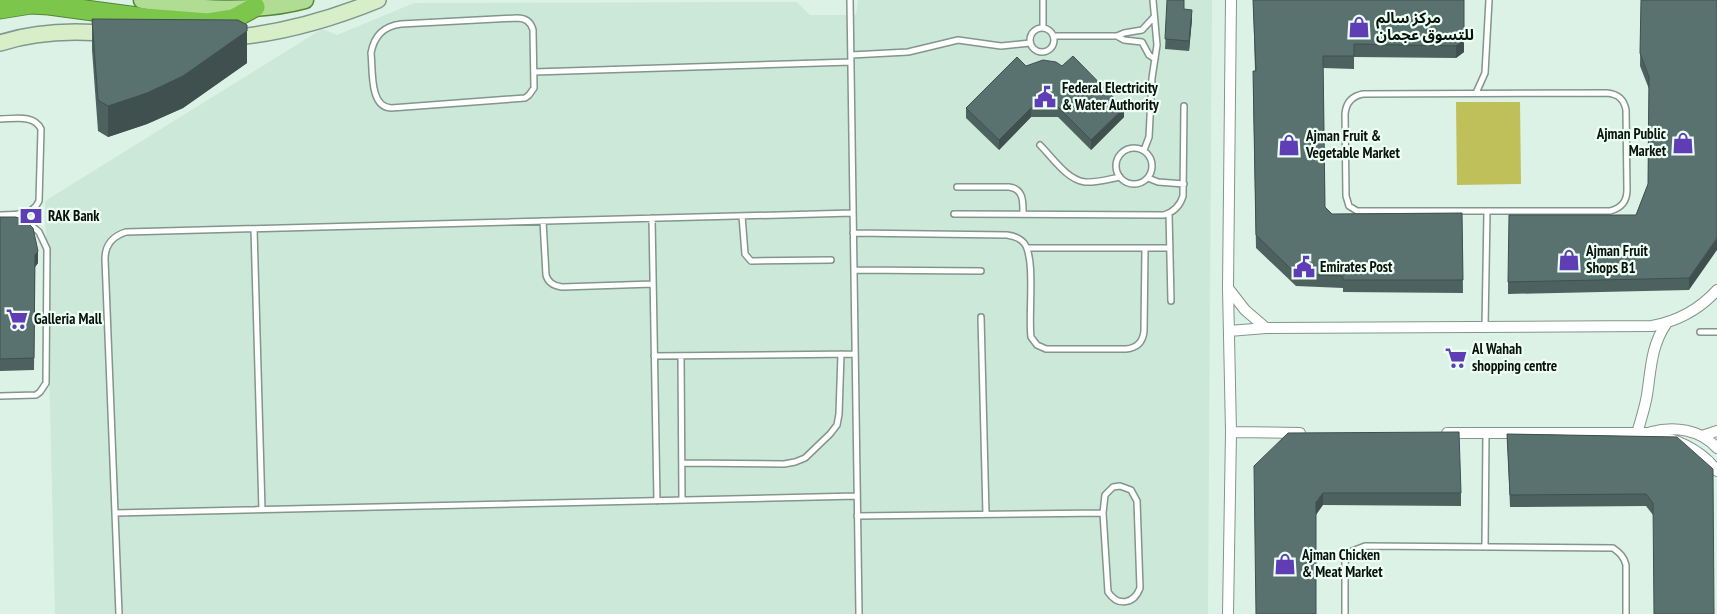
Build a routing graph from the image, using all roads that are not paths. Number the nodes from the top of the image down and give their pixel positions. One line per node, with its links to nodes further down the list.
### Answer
1 (142, 0): 9 (main road)
2 (305, 0): 9 (main road)
3 (378, 0): 16 (main road)
4 (850, 0): 19 (lane)
5 (1043, 0): 12 (lane)
6 (1153, 0): 11 (lane)
7 (1231, 0): 51 (street)
8 (1489, 0): 23 (lane)
9 (255, 6): 10 (highway)
10 (0, 9)
11 (1154, 17): 15 (lane); 20 (lane)
12 (1044, 28): 14 (lane); 18 (lane)
13 (127, 36): 17 (main road)
14 (1054, 36): 15 (lane); 18 (lane)
15 (1117, 36): 20 (lane)
16 (215, 39)
17 (0, 43)
18 (1030, 43): 19 (lane)
19 (851, 55): 21 (lane)
20 (1155, 59): 27 (lane)
21 (851, 62): 22 (lane); 33 (lane)
22 (534, 72): 22 (lane)
23 (1476, 93): 32 (lane); 32 (lane)
24 (1184, 106): 30 (lane)
25 (0, 119): 35 (lane)
26 (1040, 145): 28 (lane)
27 (1144, 150): 28 (lane); 29 (lane)
28 (1120, 178): 29 (lane)
29 (1148, 178): 30 (lane)
30 (1184, 184): 34 (lane)
31 (957, 187): 37 (lane)
32 (1487, 212): 56 (lane)
33 (853, 213): 39 (lane); 43 (lane)
34 (1169, 213): 37 (lane); 46 (lane)
35 (18, 214): 38 (lane); 65 (lane)
36 (954, 214): 37 (lane)
37 (1023, 214)
38 (0, 215)
39 (742, 216): 40 (lane); 47 (lane)
40 (652, 218): 41 (lane); 50 (lane)
41 (543, 221): 42 (lane); 50 (lane)
42 (254, 229): 79 (lane); 80 (lane)
43 (854, 233): 44 (lane); 48 (lane)
44 (1027, 248): 45 (lane); 45 (lane)
45 (1144, 248): 46 (lane)
46 (1170, 248): 53 (lane)
47 (831, 260)
48 (854, 270): 49 (lane); 62 (lane)
49 (980, 271)
50 (653, 284): 63 (lane)
51 (1228, 288): 57 (street); 58 (street)
52 (1717, 290): 55 (street)
53 (1171, 301)
54 (981, 317): 82 (lane)
55 (1666, 324): 56 (street); 71 (street)
56 (1485, 327): 57 (street)
57 (1266, 328): 58 (street)
58 (1229, 331): 67 (street)
59 (1700, 332): 60 (lane)
60 (1717, 332)
61 (841, 354): 62 (lane); 64 (lane); 74 (lane)
62 (855, 354): 76 (lane)
63 (654, 356): 64 (lane); 78 (lane)
64 (681, 356): 74 (lane)
65 (0, 396)
66 (1717, 431): 72 (street)
67 (1230, 432): 68 (street); 87 (street)
68 (1309, 433)
69 (1437, 433): 70 (street)
70 (1486, 433): 71 (street); 84 (lane)
71 (1642, 433): 72 (street); 75 (street)
72 (1702, 436): 73 (street)
73 (1717, 448)
74 (682, 463): 77 (lane)
75 (1715, 463)
76 (857, 496): 77 (lane); 83 (lane)
77 (682, 500): 78 (lane)
78 (657, 501): 79 (lane)
79 (262, 510): 80 (lane)
80 (115, 513): 85 (lane)
81 (1102, 513): 81 (lane); 82 (lane)
82 (986, 514): 83 (lane)
83 (857, 516): 86 (lane)
84 (1485, 547): 88 (lane); 89 (lane)
85 (119, 614)
86 (859, 614)
87 (1228, 614)
88 (1345, 614)
89 (1626, 614)

